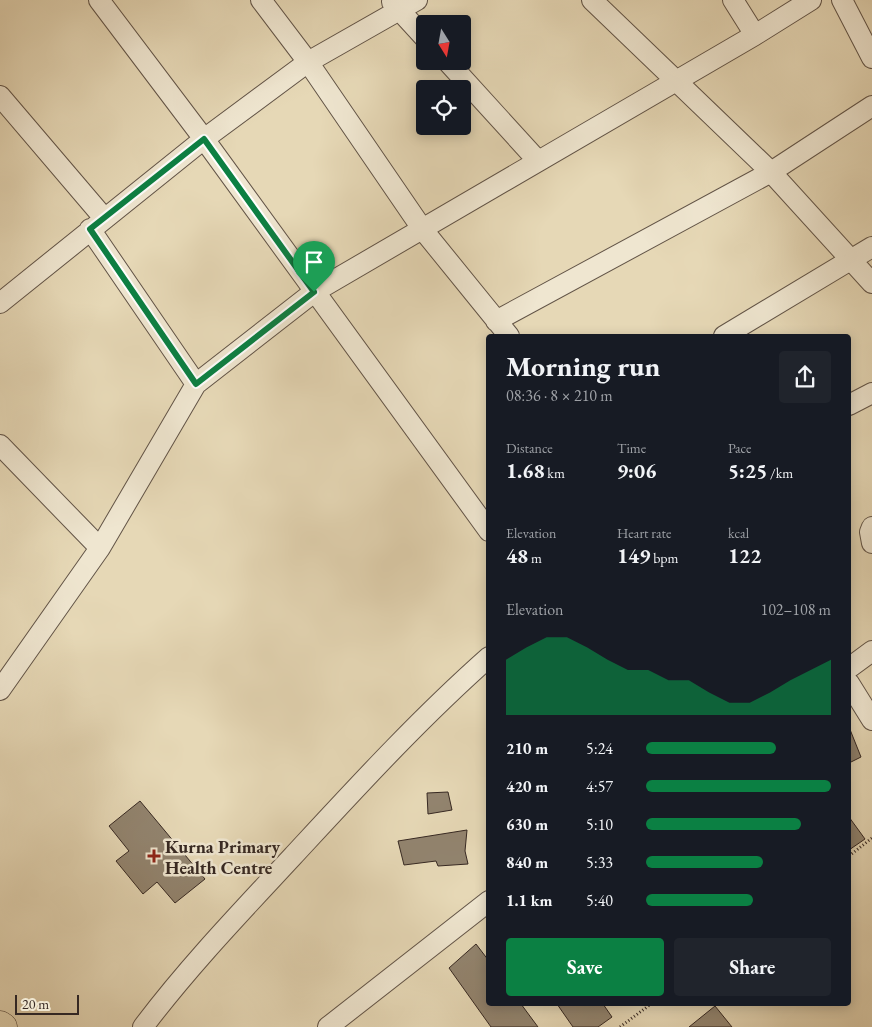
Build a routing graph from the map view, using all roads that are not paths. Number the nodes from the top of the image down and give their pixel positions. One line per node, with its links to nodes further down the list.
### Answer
1 (99, 0): 17 (street)
2 (261, 0): 12 (street)
3 (417, 0): 8 (street)
4 (592, 0): 14 (street)
5 (733, 0): 10 (street)
6 (811, 0): 10 (street)
7 (842, 0): 11 (street)
8 (395, 5): 9 (street); 12 (street)
9 (416, 28)
10 (755, 35): 14 (street)
11 (872, 58)
12 (308, 62): 17 (street); 21 (street)
13 (455, 70): 18 (street)
14 (677, 80): 18 (street); 19 (street)
15 (0, 96): 20 (street)
16 (872, 106): 19 (street)
17 (204, 139): 20 (street); 25 (street)
18 (538, 161): 21 (street)
19 (771, 172): 23 (street); 27 (street)
20 (97, 223): 26 (street); 30 (street)
21 (423, 230): 25 (street); 27 (street)
22 (872, 247): 23 (street)
23 (850, 260): 24 (street); 29 (street)
24 (872, 283)
25 (314, 292): 30 (street); 34 (street)
26 (0, 303)
27 (496, 321): 28 (street)
28 (507, 334)
29 (727, 334)
30 (196, 384): 37 (street)
31 (872, 392): 32 (street)
32 (851, 404)
33 (0, 445): 37 (street)
34 (486, 527)
35 (872, 527): 36 (street)
36 (872, 543)
37 (100, 548): 42 (street)
38 (872, 651): 40 (street)
39 (486, 659): 45 (street)
40 (851, 667)
41 (851, 686): 43 (street)
42 (0, 690)
43 (872, 720)
44 (486, 903): 46 (street)
45 (143, 1027)
46 (328, 1027)

